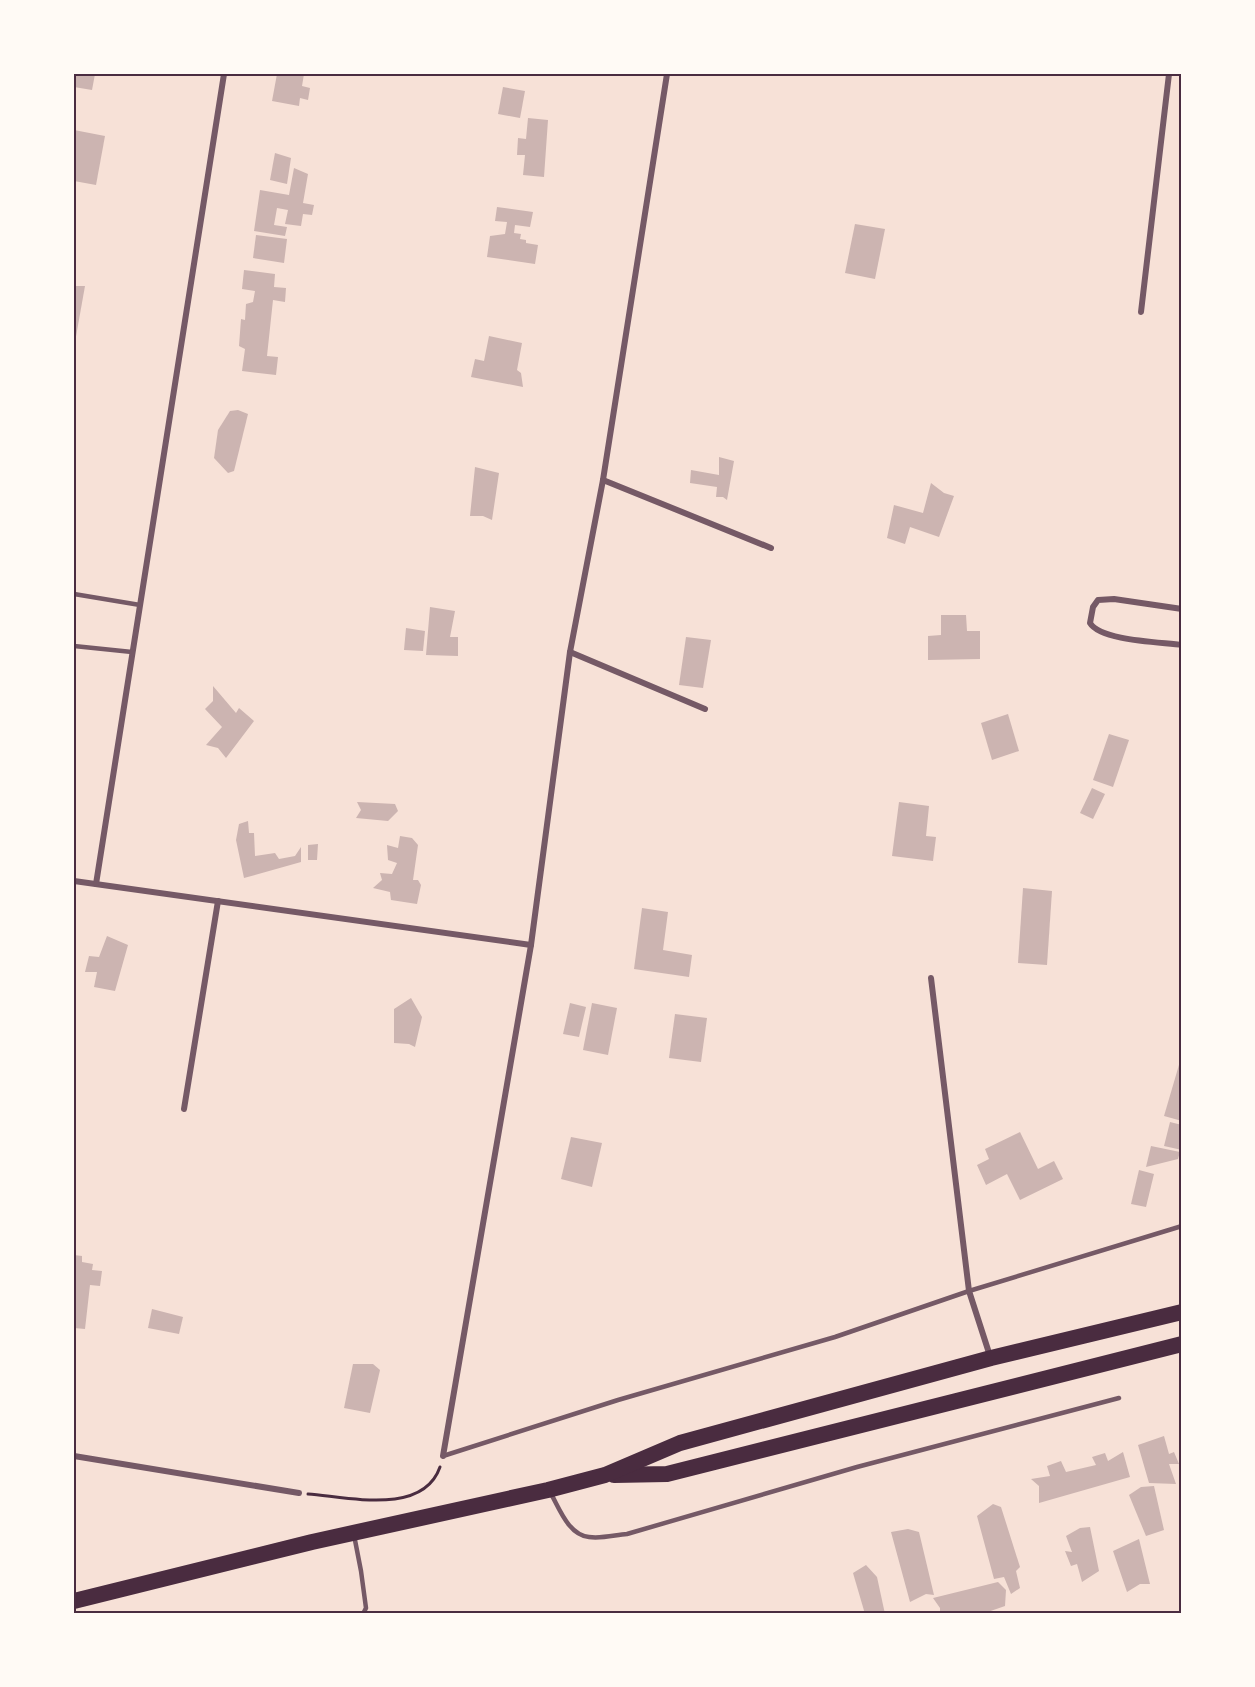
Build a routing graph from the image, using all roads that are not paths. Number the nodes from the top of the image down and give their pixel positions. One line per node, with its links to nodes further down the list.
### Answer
1 (224, 74): 8 (street)
2 (667, 74): 5 (street)
3 (1169, 74): 4 (street)
4 (1141, 312)
5 (603, 480): 6 (street); 13 (street)
6 (771, 548)
7 (74, 594): 8 (lane)
8 (140, 605): 12 (street)
9 (1182, 609): 10 (street)
10 (1182, 645)
11 (74, 646): 12 (lane)
12 (132, 652): 16 (street)
13 (570, 652): 14 (street); 18 (street)
14 (705, 709)
15 (74, 881): 16 (street)
16 (96, 884): 17 (street)
17 (218, 901): 18 (street); 20 (street)
18 (531, 945): 28 (street)
19 (931, 978): 22 (street)
20 (184, 1109)
21 (1182, 1226): 22 (lane)
22 (969, 1291): 25 (street); 28 (lane)
23 (1182, 1312): 25 (highway)
24 (1182, 1344): 29 (highway)
25 (991, 1358): 29 (highway)
26 (1119, 1398): 30 (lane)
27 (74, 1456): 31 (street)
28 (443, 1456)
29 (605, 1475): 30 (highway)
30 (548, 1490): 32 (highway)
31 (299, 1493)
32 (354, 1533): 33 (highway); 34 (lane)
33 (74, 1601)
34 (363, 1614)

